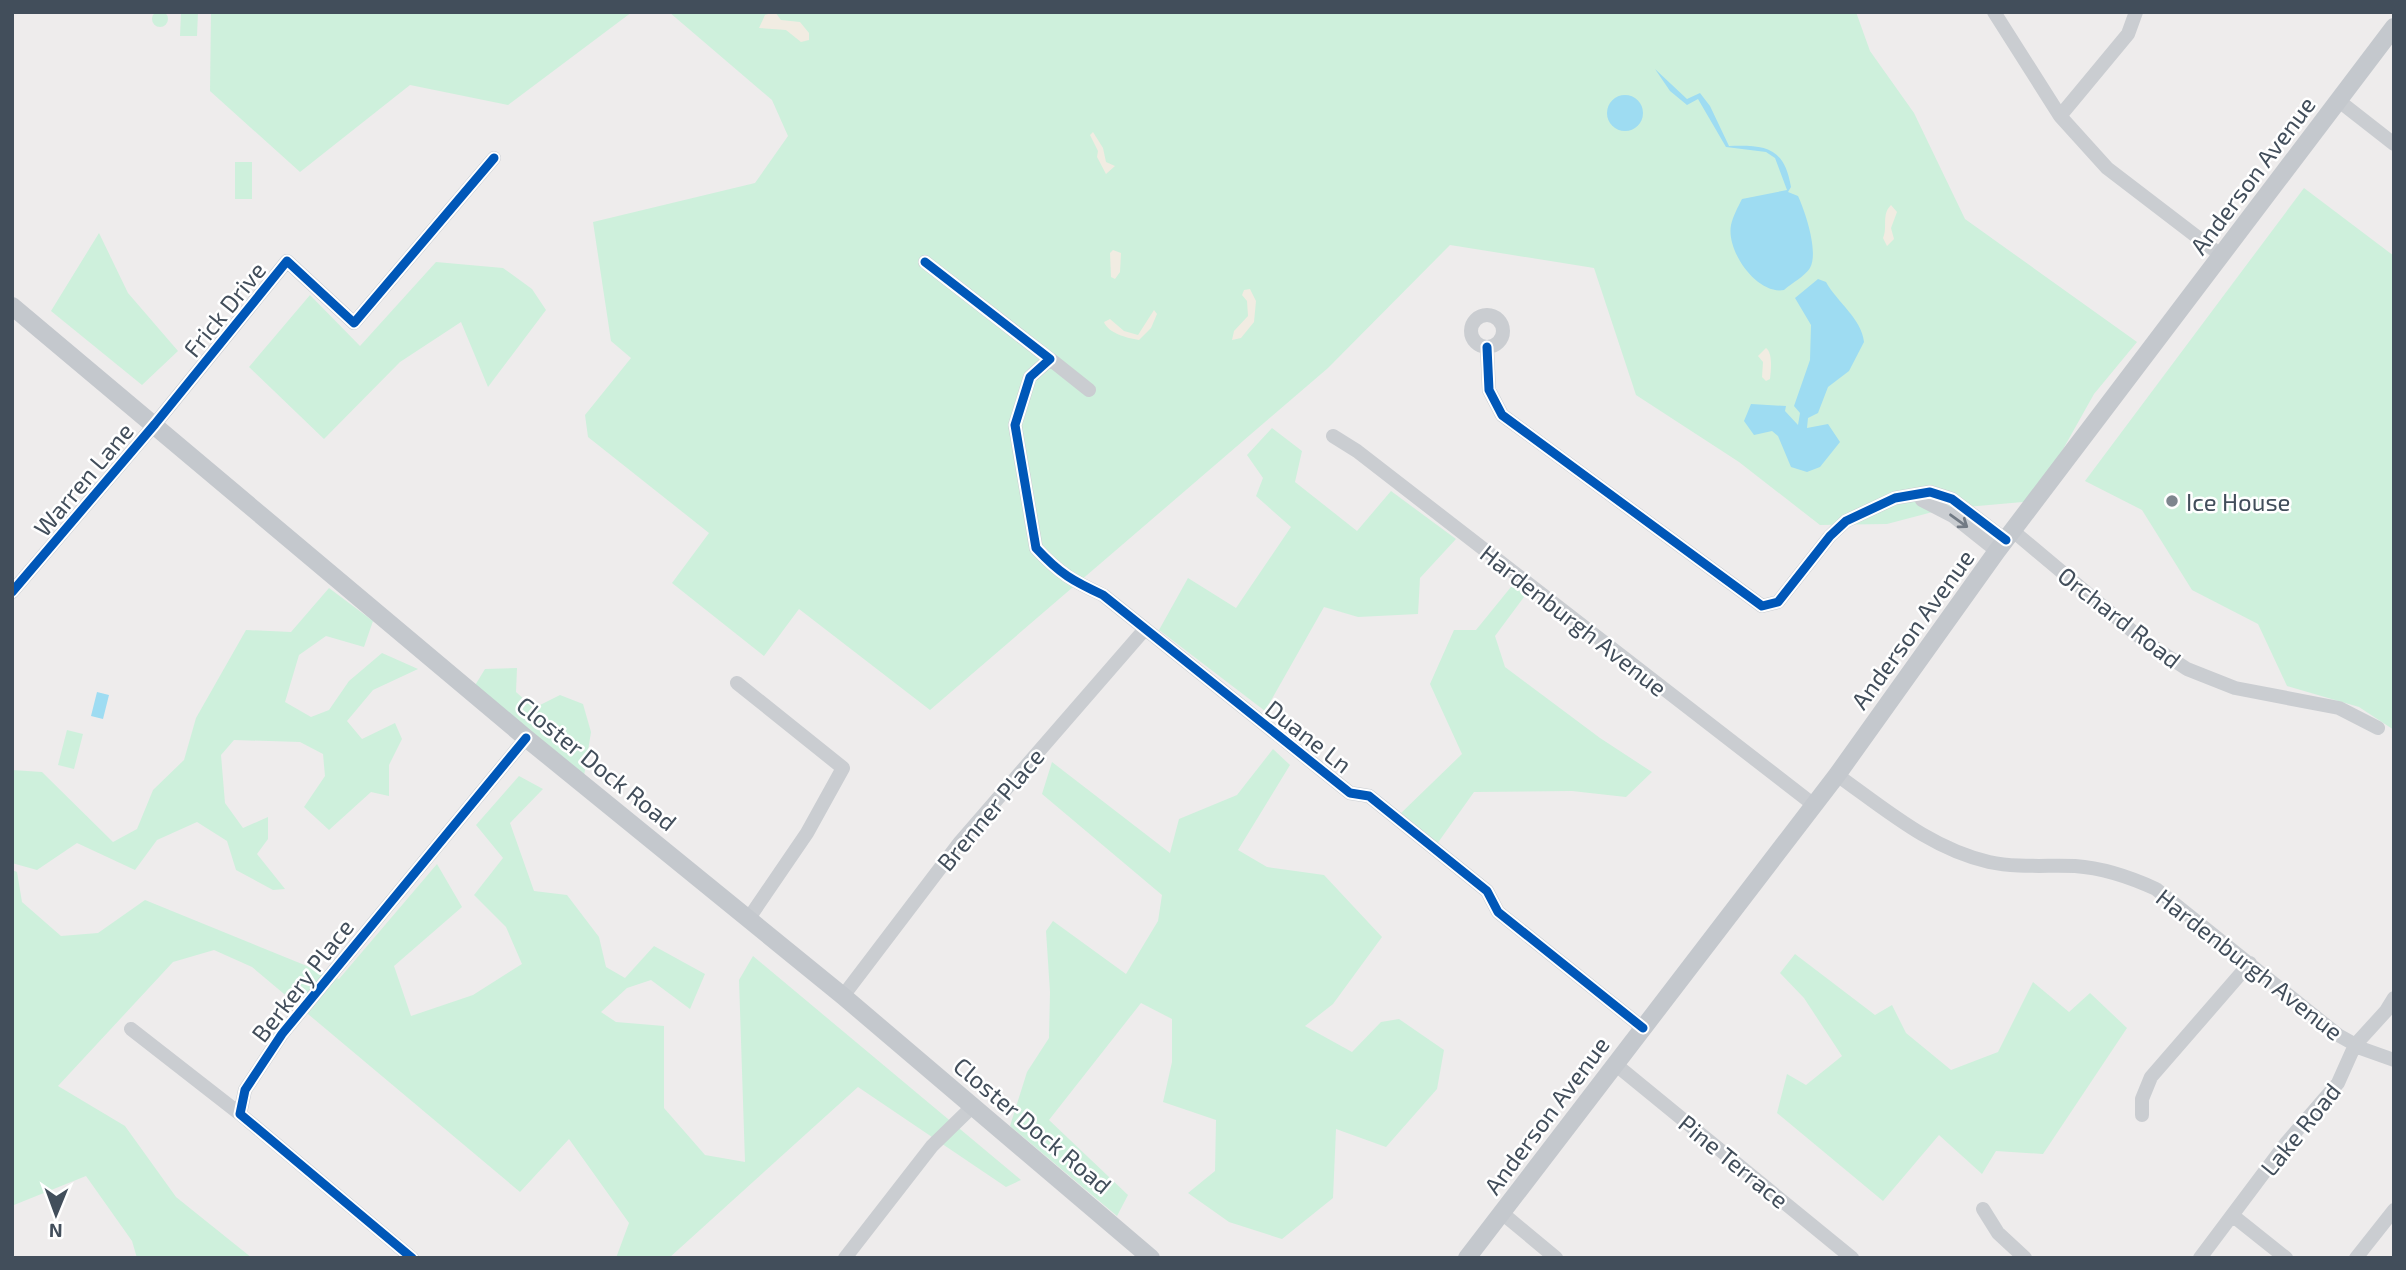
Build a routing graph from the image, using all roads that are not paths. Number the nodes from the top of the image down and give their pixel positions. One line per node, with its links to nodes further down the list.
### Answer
1 (1994, 12): 5 (street)
2 (2136, 12): 5 (street)
3 (2394, 27): 4 (main road, Anderson Avenue)
4 (2339, 101): 6 (street); 8 (main road, Anderson Avenue)
5 (2060, 116): 8 (street)
6 (2394, 144)
7 (494, 158): 14 (street, Frick Drive)
8 (2222, 256): 16 (main road, Anderson Avenue)
9 (925, 262): 12 (street)
10 (12, 306): 14 (main road, Closter Dock Road)
11 (1487, 347): 16 (street, Orchard Road)
12 (1050, 359): 13 (street); 18 (street, Duane Ln)
13 (1089, 390)
14 (155, 424): 17 (street, Warren Lane); 21 (main road, Closter Dock Road)
15 (1333, 436): 23 (street, Hardenburgh Avenue)
16 (2005, 541): 20 (street, Orchard Road); 22 (main road, Anderson Avenue)
17 (12, 592)
18 (1145, 629): 26 (street, Brenner Place); 28 (street, Duane Ln)
19 (737, 684): 24 (street)
20 (2378, 728)
21 (526, 738): 24 (main road, Closter Dock Road); 34 (street, Berkery Place)
22 (1837, 775): 23 (main road, Anderson Avenue); 25 (street, Hardenburgh Avenue)
23 (1814, 805): 28 (main road, Anderson Avenue)
24 (749, 918): 26 (main road, Closter Dock Road)
25 (2250, 963): 30 (street, Hardenburgh Avenue); 35 (street)
26 (842, 996): 33 (main road, Closter Dock Road)
27 (2394, 998): 30 (street, Lake Road)
28 (1643, 1028): 32 (main road, Anderson Avenue)
29 (131, 1029): 34 (street)
30 (2355, 1045): 31 (street, Hardenburgh Avenue); 39 (street, Lake Road)
31 (2394, 1060)
32 (1615, 1064): 38 (main road, Anderson Avenue); 45 (street, Pine Terrace)
33 (973, 1106): 41 (street); 42 (main road, Closter Dock Road)
34 (240, 1114): 40 (street)
35 (2142, 1115)
36 (1983, 1209): 46 (street)
37 (2394, 1210): 49 (street)
38 (1502, 1213): 43 (main road, Anderson Avenue); 44 (street)
39 (2232, 1215): 47 (street, Lake Road); 48 (street)
40 (412, 1258)
41 (845, 1258)
42 (1151, 1258)
43 (1467, 1258)
44 (1556, 1258)
45 (1852, 1258)
46 (2025, 1258)
47 (2200, 1258)
48 (2286, 1258)
49 (2356, 1258)

